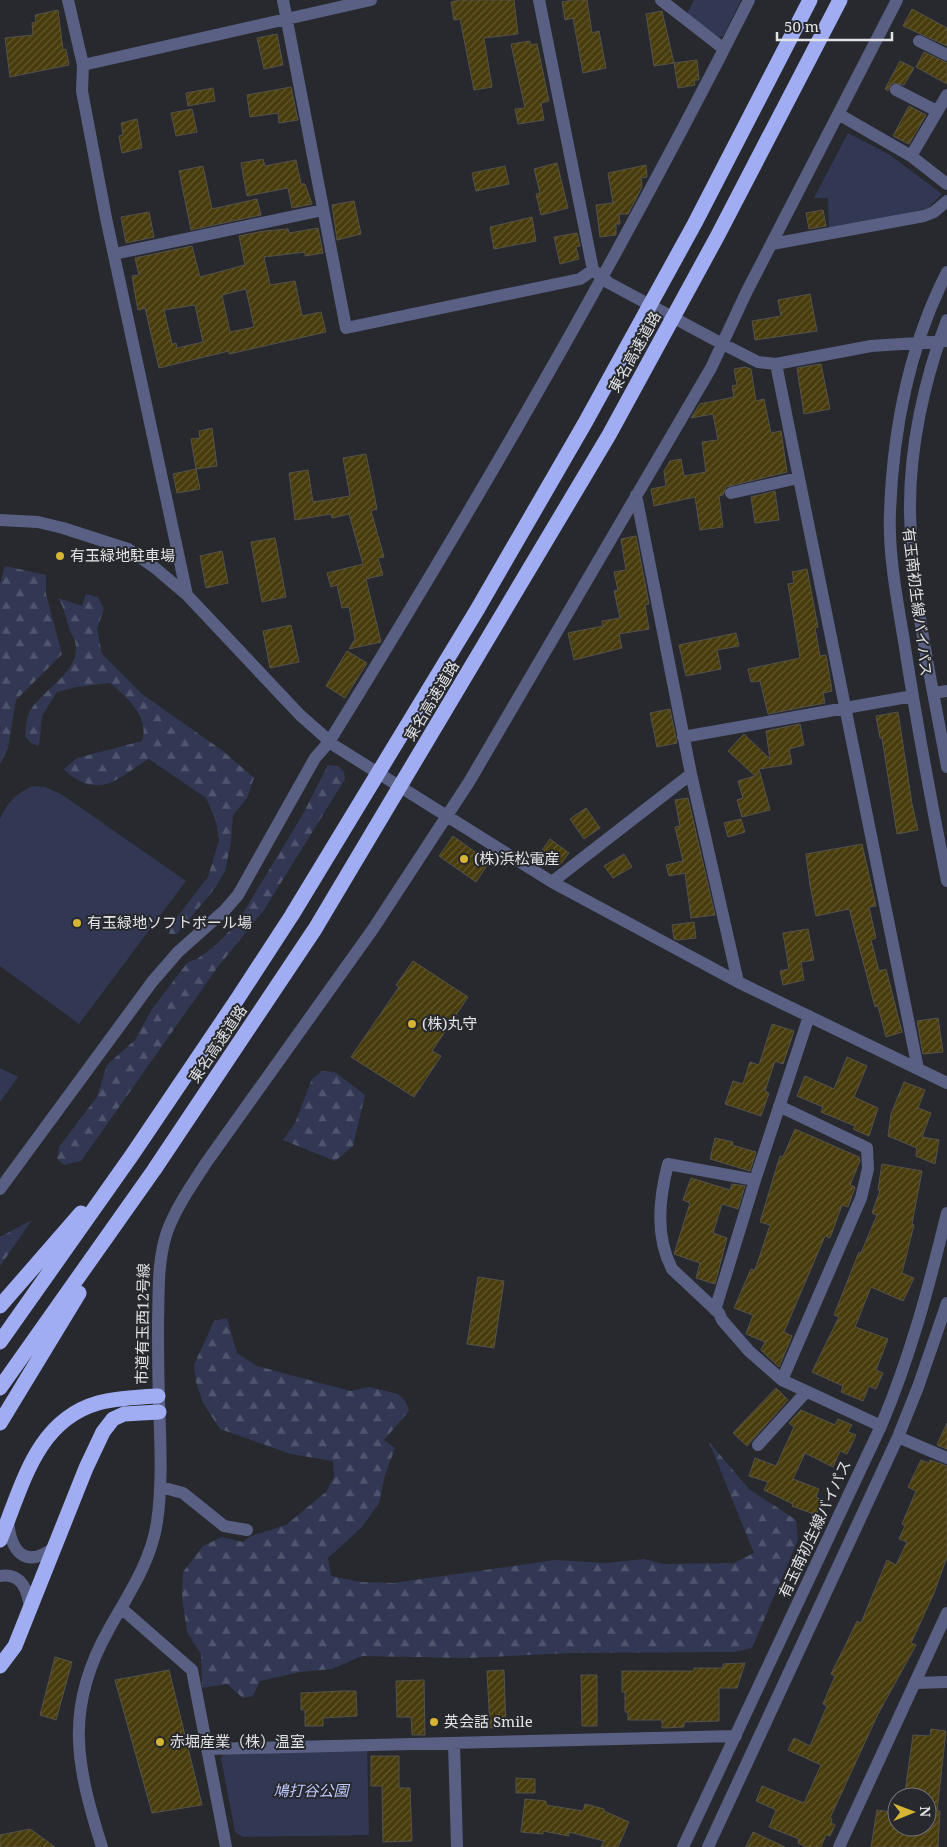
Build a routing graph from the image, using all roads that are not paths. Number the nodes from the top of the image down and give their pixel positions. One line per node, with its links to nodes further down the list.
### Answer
1 (68, 0): 14 (street)
2 (283, 0): 10 (street)
3 (371, 0): 10 (street)
4 (539, 0): 26 (street)
5 (661, 0): 12 (street)
6 (749, 0): 12 (street)
7 (810, 0): 53 (highway, 東名高速道路)
8 (840, 0): 54 (highway, 東名高速道路)
9 (897, 0): 18 (street, 市道有玉西12号線)
10 (287, 18): 14 (street); 22 (street)
11 (919, 41): 13 (street)
12 (724, 49): 26 (street)
13 (947, 55)
14 (83, 64): 24 (street)
15 (896, 90): 17 (street)
16 (947, 95): 17 (street)
17 (937, 111): 19 (street)
18 (840, 115): 19 (street); 23 (street, 市道有玉西12号線)
19 (911, 156): 20 (street)
20 (947, 184)
21 (947, 201): 23 (street)
22 (323, 210): 24 (street); 26 (street)
23 (772, 244): 30 (street, 市道有玉西12号線)
24 (114, 254): 36 (street)
25 (947, 272): 29 (street, 有玉南初生線バイパス)
26 (601, 277): 30 (street); 42 (street)
27 (947, 320): 28 (street, 有玉南初生線バイパス)
28 (943, 340): 29 (street); 38 (street, 有玉南初生線バイパス)
29 (917, 341): 31 (street); 39 (street, 有玉南初生線バイパス)
30 (719, 342): 31 (street); 34 (street, 市道有玉西12号線)
31 (776, 364): 32 (street)
32 (798, 478): 33 (street); 40 (street)
33 (731, 493)
34 (636, 495): 41 (street); 45 (street, 市道有玉西12号線)
35 (0, 520): 36 (street)
36 (187, 595): 42 (street)
37 (947, 691): 38 (street)
38 (934, 693): 43 (street, 有玉南初生線バイパス)
39 (913, 696): 40 (street); 46 (street, 有玉南初生線バイパス)
40 (845, 710): 41 (street); 50 (street)
41 (683, 737): 44 (street)
42 (332, 744): 45 (street); 56 (street)
43 (947, 767)
44 (691, 774): 47 (street); 48 (street)
45 (446, 816): 47 (street); 65 (street, 市道有玉西12号線)
46 (947, 881)
47 (552, 882): 48 (street)
48 (738, 982): 49 (street)
49 (809, 1016): 50 (street); 52 (street)
50 (918, 1068): 51 (street)
51 (947, 1083)
52 (779, 1106): 55 (street); 62 (street)
53 (132, 1155): 59 (highway); 61 (highway, 東名高速道路)
54 (154, 1170): 63 (highway, 東名高速道路); 67 (highway)
55 (755, 1180): 60 (street); 60 (street)
56 (0, 1190)
57 (947, 1213): 68 (street, 有玉南初生線バイパス)
58 (947, 1303): 69 (street)
59 (0, 1306)
60 (715, 1310): 62 (street)
61 (0, 1342)
62 (782, 1380): 64 (street)
63 (0, 1388)
64 (806, 1392): 68 (street); 70 (street)
65 (158, 1396): 66 (street, 市道有玉西12号線); 73 (highway)
66 (159, 1412): 72 (street, 市道有玉西12号線); 76 (highway)
67 (0, 1423)
68 (881, 1426): 84 (street, 有玉南初生線バイパス)
69 (898, 1436): 71 (street); 91 (street)
70 (758, 1445)
71 (947, 1458)
72 (161, 1487): 74 (street); 78 (street, 市道有玉西12号線)
73 (8, 1521): 75 (highway); 76 (street)
74 (247, 1530)
75 (0, 1540)
76 (56, 1546): 79 (highway)
77 (0, 1576): 79 (street)
78 (121, 1608): 86 (street); 87 (street, 市道有玉西12号線)
79 (30, 1612): 81 (highway)
80 (947, 1613): 83 (street)
81 (0, 1666)
82 (947, 1682): 83 (street)
83 (915, 1683): 92 (street)
84 (736, 1736): 85 (street); 90 (street, 有玉南初生線バイパス)
85 (454, 1743): 86 (street); 89 (street)
86 (208, 1749): 88 (street)
87 (102, 1847)
88 (226, 1847)
89 (457, 1847)
90 (683, 1847)
91 (708, 1847)
92 (838, 1847)

